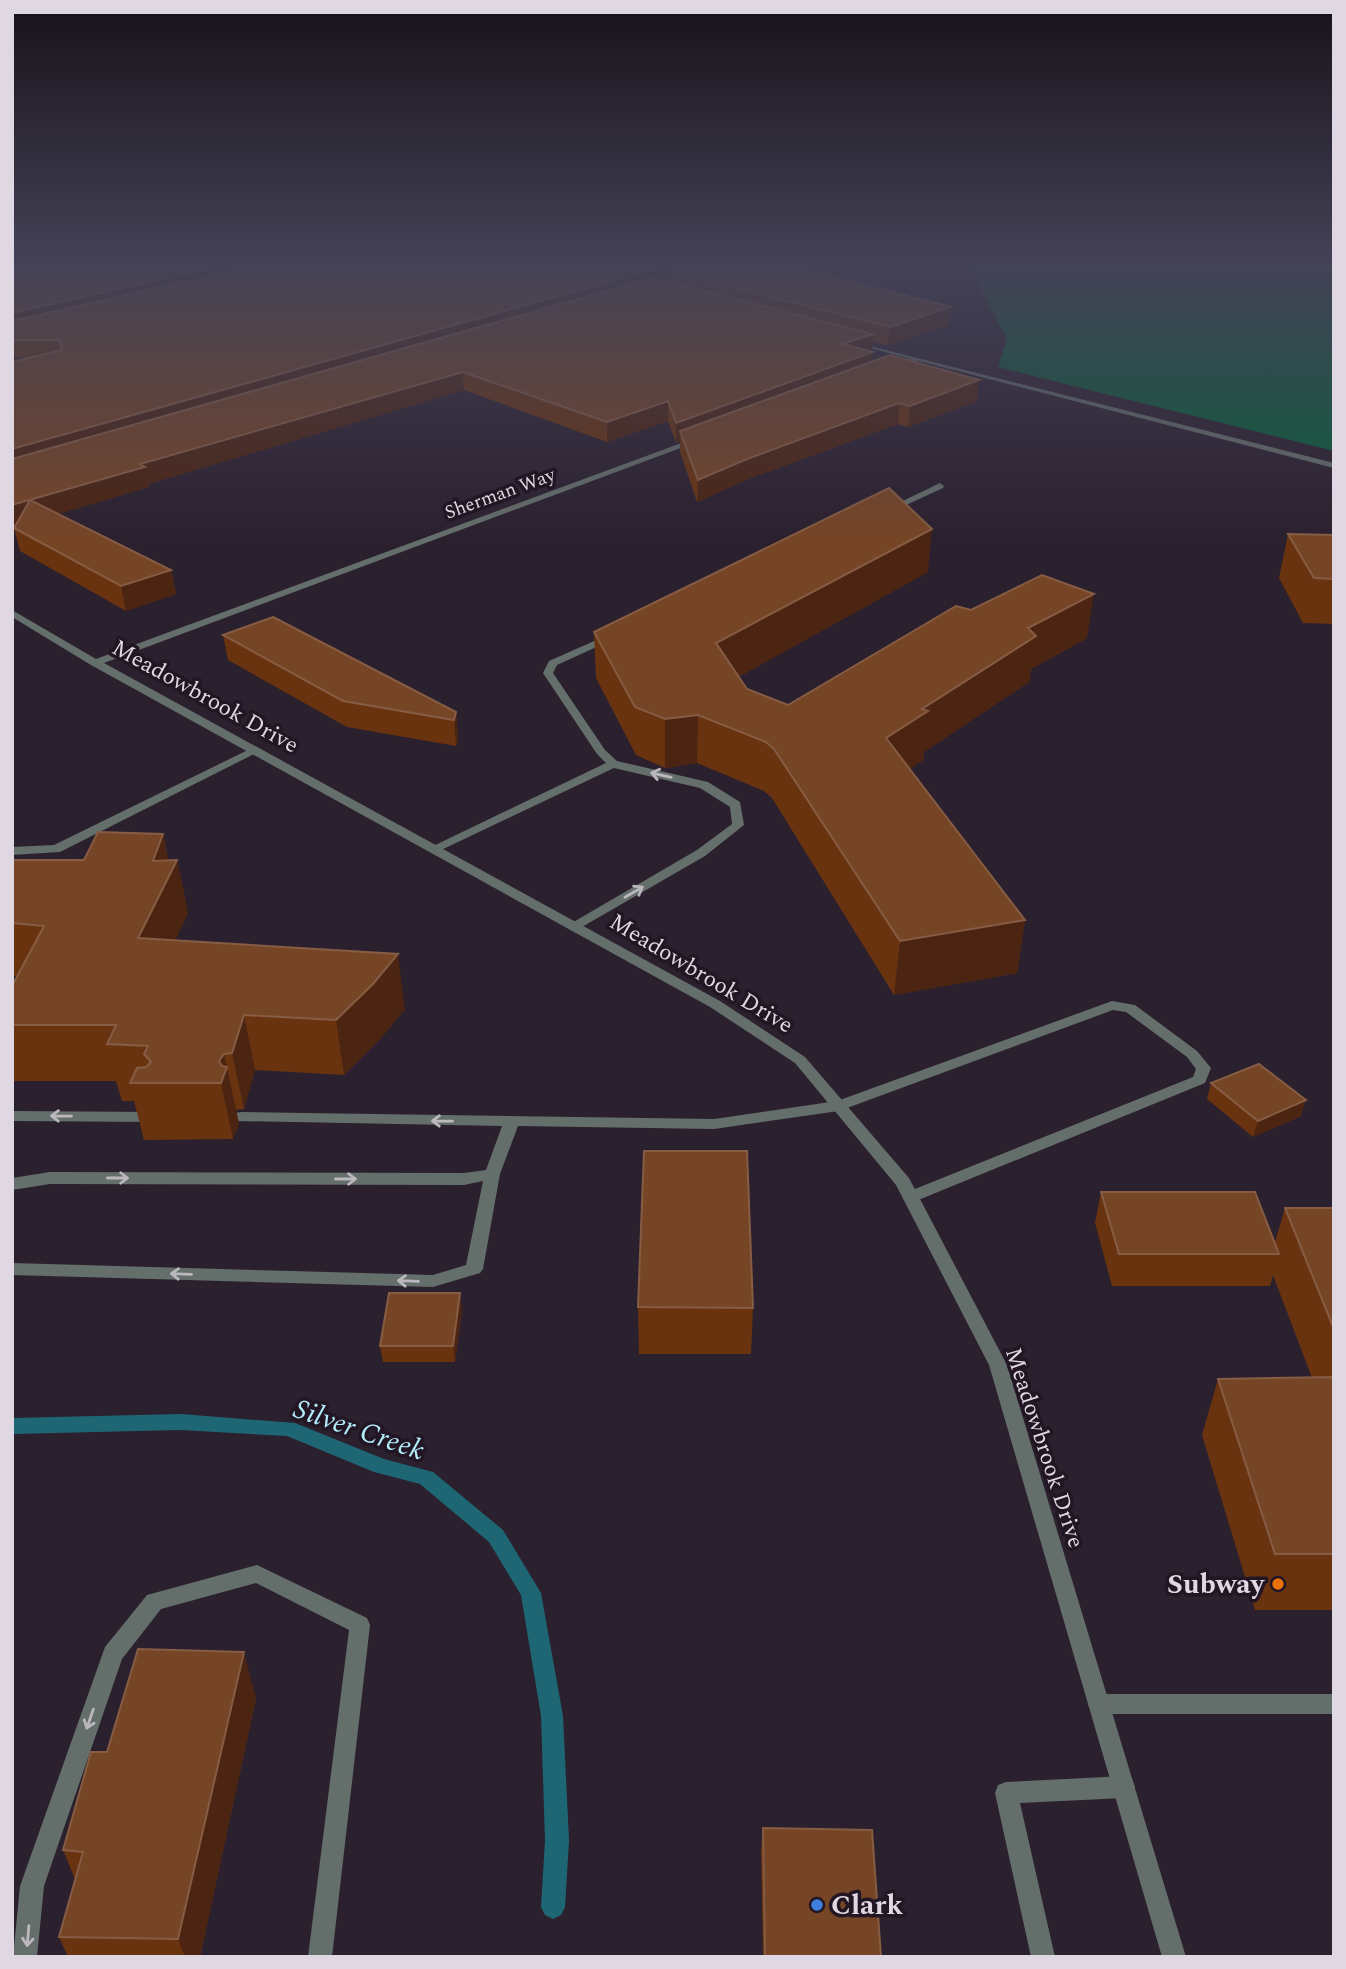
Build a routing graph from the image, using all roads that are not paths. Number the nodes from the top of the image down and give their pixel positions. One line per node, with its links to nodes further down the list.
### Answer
1 (906, 356): 2 (street)
2 (918, 359): 3 (street); 5 (street)
3 (878, 374)
4 (709, 436): 10 (street, Sherman Way)
5 (1334, 466)
6 (940, 486): 7 (street)
7 (878, 515)
8 (12, 613): 10 (street, Meadowbrook Drive)
9 (615, 635): 12 (street)
10 (95, 663): 11 (street, Meadowbrook Drive)
11 (254, 750): 13 (street, Meadowbrook Drive); 14 (street)
12 (613, 764): 13 (street); 15 (street, one-way to 12)
13 (433, 849): 15 (street, Meadowbrook Drive)
14 (12, 851)
15 (575, 927): 16 (street, Meadowbrook Drive)
16 (839, 1106): 20 (street); 23 (street, Meadowbrook Drive); 23 (street)
17 (12, 1116): 18 (street, one-way to 17)
18 (154, 1117)
19 (242, 1117): 20 (street, one-way to 19)
20 (511, 1123): 21 (street)
21 (492, 1174): 22 (street, one-way to 21); 24 (street, one-way to 24)
22 (12, 1184)
23 (911, 1197): 25 (street, Meadowbrook Drive)
24 (12, 1269)
25 (1099, 1704): 26 (street); 27 (street, Meadowbrook Drive)
26 (1334, 1704)
27 (1124, 1787): 30 (street); 31 (street, Meadowbrook Drive)
28 (25, 1957): 29 (street, one-way to 28)
29 (320, 1957)
30 (1044, 1957)
31 (1174, 1957)

